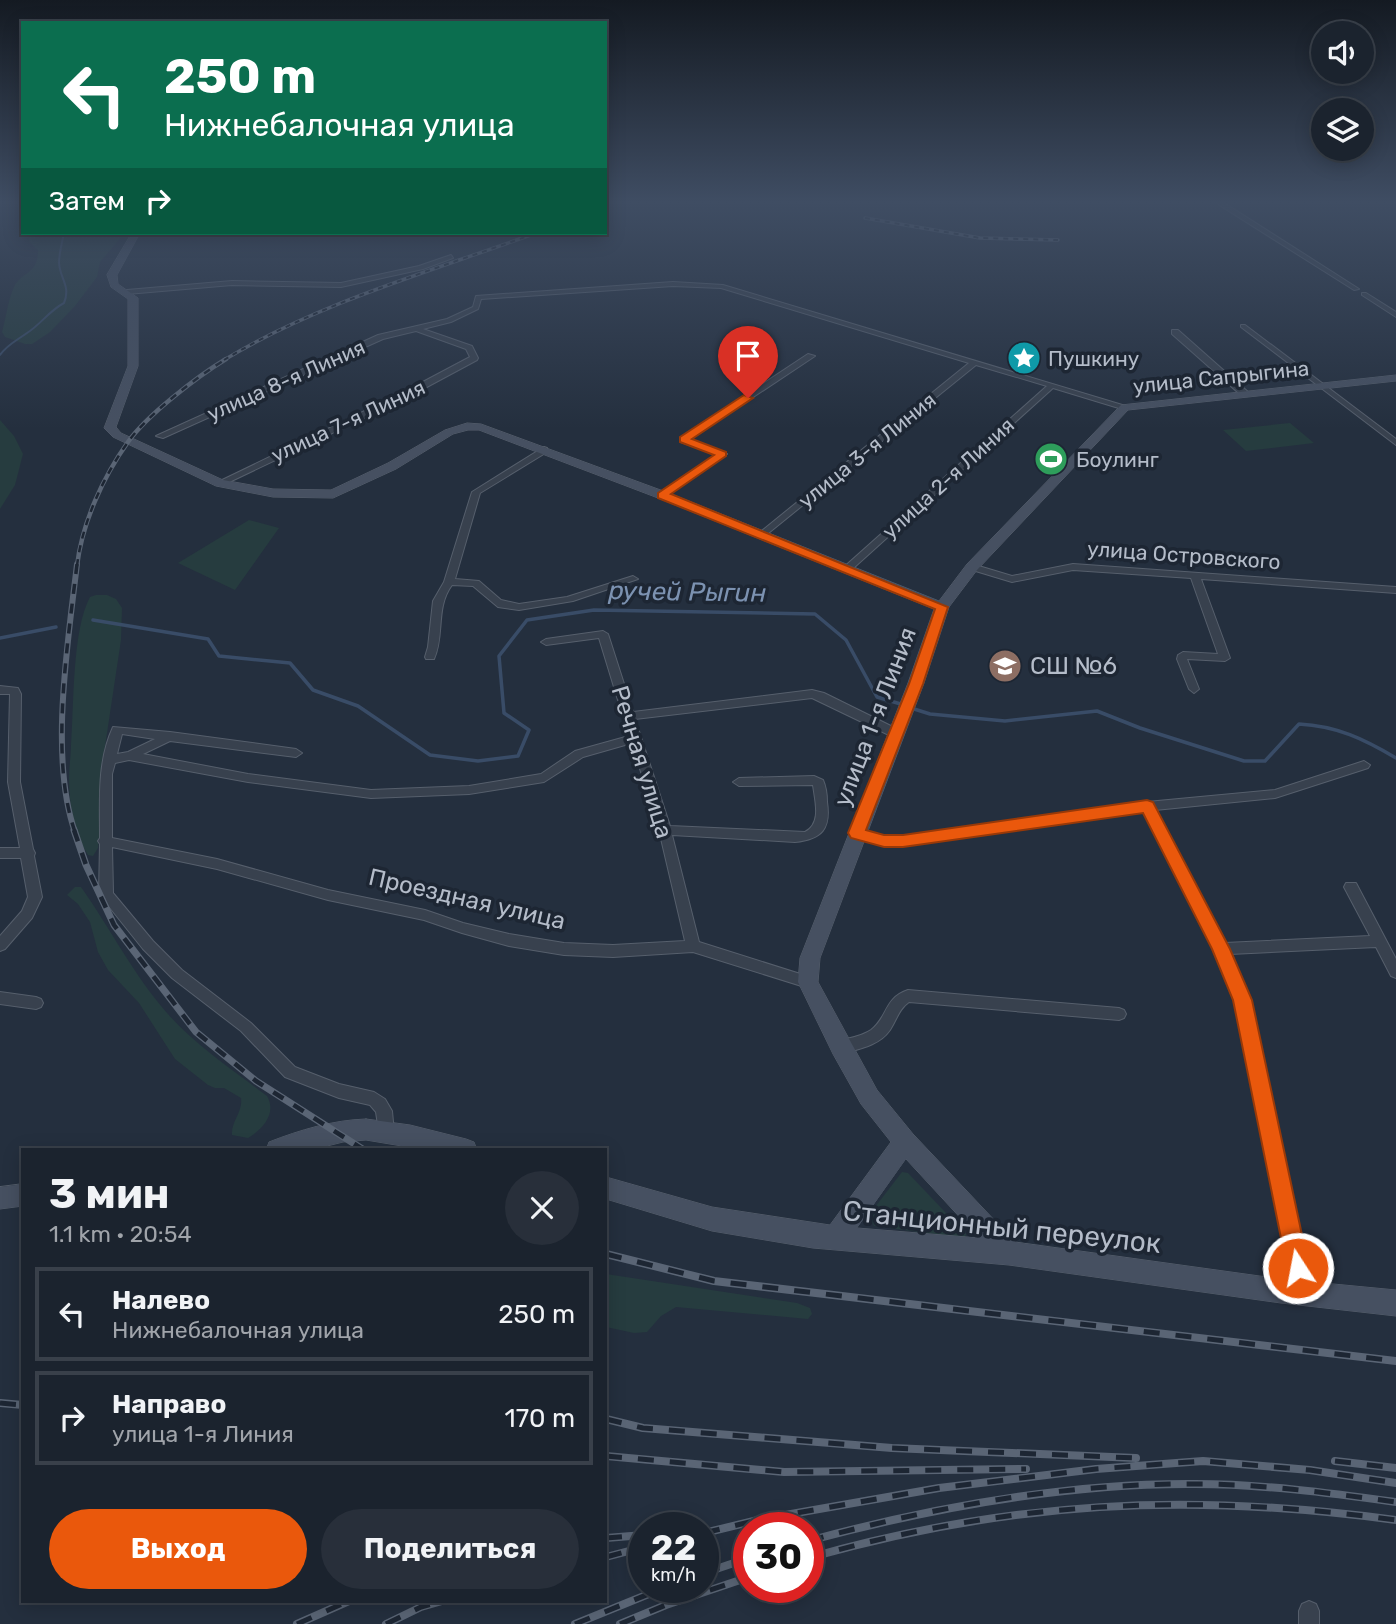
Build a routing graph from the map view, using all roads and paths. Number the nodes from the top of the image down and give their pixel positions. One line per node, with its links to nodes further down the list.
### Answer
1 (112, 277): 6 (street)
2 (380, 277): 6 (street)
3 (1337, 277): 5 (street)
4 (731, 289): 10 (street, улица 8-я Линия); 14 (street, улица Сапрыгина)
5 (1356, 289)
6 (127, 292): 23 (street)
7 (1364, 294): 8 (street)
8 (1396, 315)
9 (1243, 326): 17 (street)
10 (415, 329): 13 (street); 20 (street, улица 8-я Линия)
11 (1175, 332): 18 (street)
12 (811, 356): 24 (street)
13 (474, 358): 23 (street, улица 7-я Линия)
14 (973, 363): 16 (street, улица Сапрыгина); 25 (street, улица 3-я Линия)
15 (1396, 378): 17 (street, улица Сапрыгина)
16 (1051, 386): 19 (street, улица Сапрыгина); 27 (street, улица 2-я Линия)
17 (1321, 386): 18 (street, улица Сапрыгина); 21 (street)
18 (1245, 394): 19 (street, улица Сапрыгина)
19 (1125, 407): 26 (street, улица 1-я Линия)
20 (160, 436)
21 (1396, 443)
22 (544, 450): 23 (street); 24 (street); 30 (street)
23 (220, 483)
24 (663, 495): 25 (street)
25 (761, 536): 27 (street)
26 (972, 567): 28 (street, улица Островского); 32 (street, улица 1-я Линия)
27 (846, 570): 32 (street)
28 (1195, 575): 31 (street, улица Островского); 35 (street)
29 (633, 579): 30 (street)
30 (449, 582): 34 (street)
31 (1396, 590)
32 (942, 607): 38 (street, улица 1-я Линия)
33 (546, 642): 37 (street, Речная улица)
34 (429, 657)
35 (1194, 689)
36 (0, 690): 51 (street)
37 (628, 716): 38 (street); 40 (street, Речная улица)
38 (897, 728): 48 (street, улица 1-я Линия)
39 (171, 735): 41 (street); 42 (street); 43 (street)
40 (635, 738): 42 (street); 47 (street, Речная улица)
41 (296, 753)
42 (129, 756): 43 (street)
43 (108, 760): 49 (street)
44 (1364, 765): 46 (street)
45 (739, 782): 47 (street)
46 (1147, 806): 48 (street); 56 (street)
47 (665, 830): 55 (street, Речная улица)
48 (856, 833): 58 (street, улица 1-я Линия)
49 (104, 841): 55 (street, Проездная улица); 63 (street)
50 (0, 853): 51 (street)
51 (29, 853): 54 (street)
52 (1351, 887): 53 (street)
53 (1380, 941): 56 (street); 57 (street)
54 (0, 945)
55 (693, 946): 58 (street, Проездная улица)
56 (1221, 949): 72 (street)
57 (1396, 972)
58 (807, 982): 62 (street)
59 (0, 998): 60 (street)
60 (36, 1003)
61 (1119, 1014): 62 (street)
62 (840, 1047): 64 (street)
63 (386, 1133): 65 (street); 66 (street)
64 (905, 1142): 70 (street); 71 (street)
65 (284, 1148)
66 (457, 1148)
67 (607, 1188): 70 (street, Станционный переулок)
68 (21, 1195): 69 (street)
69 (0, 1198)
70 (836, 1237): 71 (street, Станционный переулок)
71 (1009, 1253): 72 (street, Станционный переулок)
72 (1303, 1294): 73 (street, Станционный переулок)
73 (1396, 1303)

